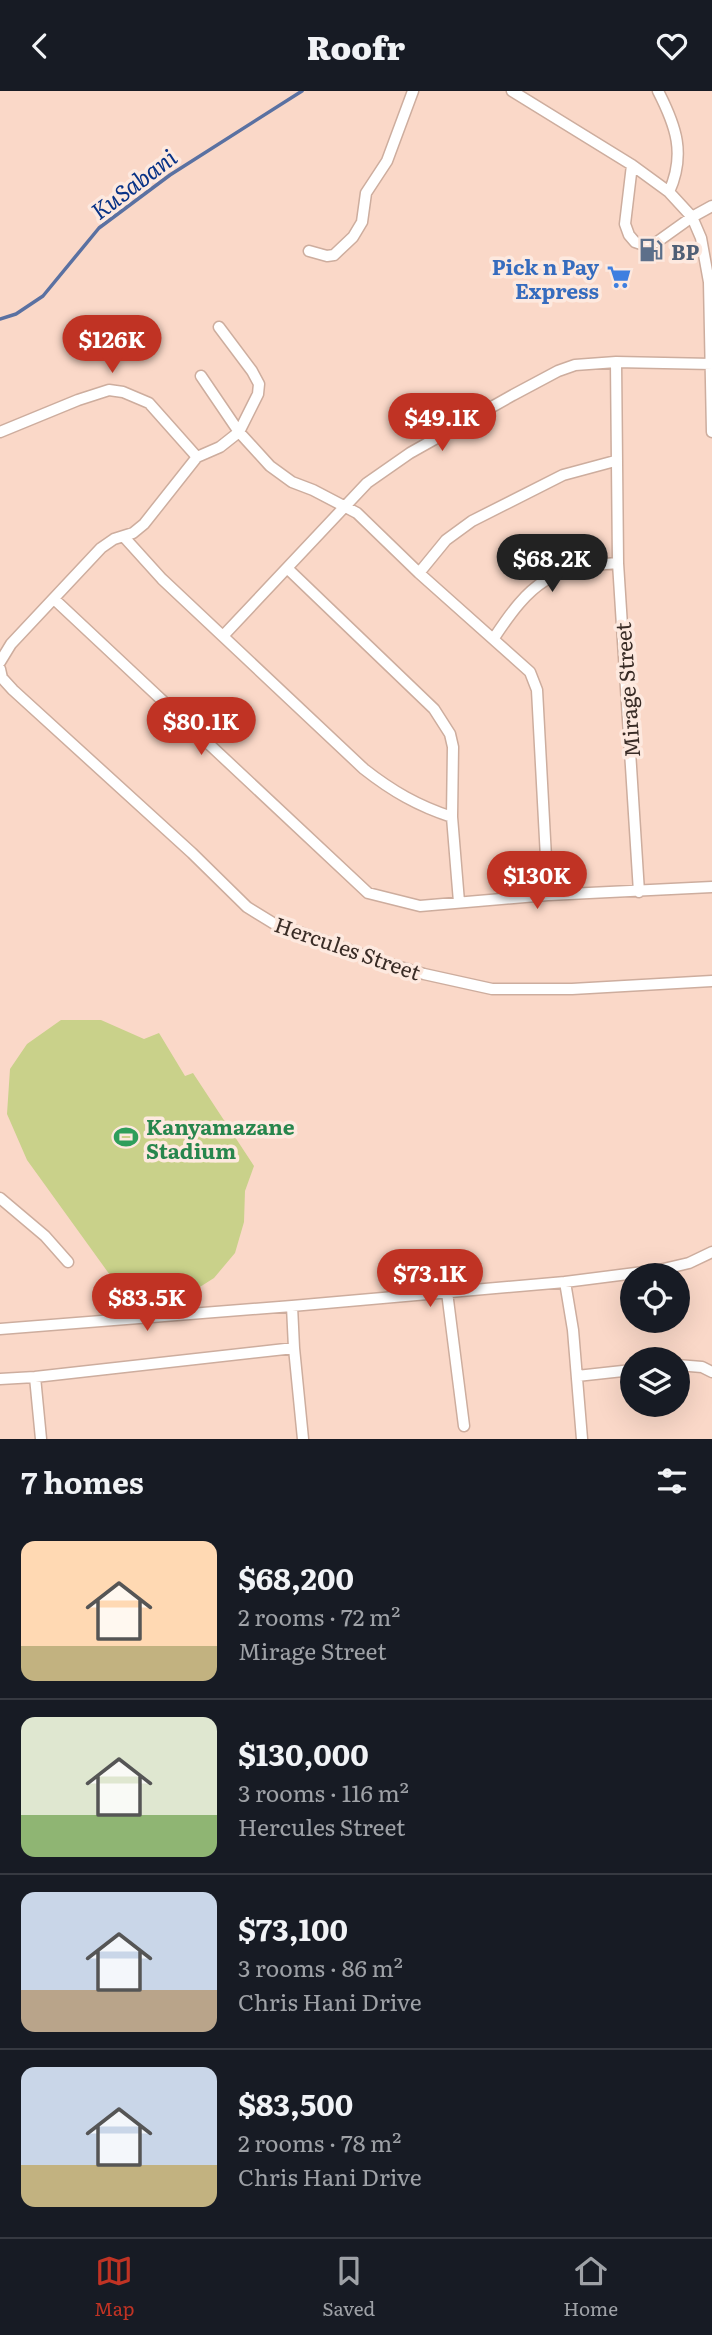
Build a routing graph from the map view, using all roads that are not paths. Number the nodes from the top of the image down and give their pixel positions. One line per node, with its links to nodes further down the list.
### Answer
1 (413, 91): 8 (street)
2 (512, 91): 4 (street)
3 (658, 91): 5 (street)
4 (632, 165): 5 (street); 7 (street)
5 (669, 192): 7 (street)
6 (712, 207): 7 (street)
7 (692, 217): 11 (street)
8 (309, 251)
9 (219, 327): 14 (street)
10 (616, 362): 11 (street); 17 (street, Mirage Street); 18 (street)
11 (711, 365): 15 (street)
12 (201, 376): 14 (street)
13 (0, 432): 16 (street)
14 (239, 432): 16 (street); 18 (street)
15 (712, 432)
16 (197, 457): 19 (street)
17 (615, 461): 20 (street, Mirage Street); 22 (street)
18 (345, 507): 21 (street); 22 (street)
19 (124, 537): 23 (street); 24 (street)
20 (618, 563): 25 (street); 30 (street, Mirage Street)
21 (287, 568): 24 (street); 28 (street)
22 (419, 573): 25 (street)
23 (54, 599): 26 (street); 32 (street)
24 (223, 636): 28 (street)
25 (494, 638): 31 (street)
26 (0, 662)
27 (0, 669): 33 (street, Hercules Street)
28 (452, 817): 32 (street)
29 (712, 887): 30 (street)
30 (639, 892): 31 (street)
31 (548, 895): 32 (street)
32 (459, 902)
33 (712, 981)
34 (0, 1198): 36 (street)
35 (712, 1252): 37 (street)
36 (68, 1262)
37 (565, 1282): 38 (street); 45 (street)
38 (447, 1292): 39 (street); 48 (street)
39 (292, 1306): 40 (street); 41 (street)
40 (0, 1329)
41 (294, 1347): 46 (street); 50 (street)
42 (690, 1366): 44 (street)
43 (620, 1371): 45 (street)
44 (712, 1372)
45 (577, 1376): 51 (street)
46 (35, 1377): 47 (street); 49 (street)
47 (0, 1379)
48 (464, 1426)
49 (41, 1439)
50 (303, 1439)
51 (582, 1439)

